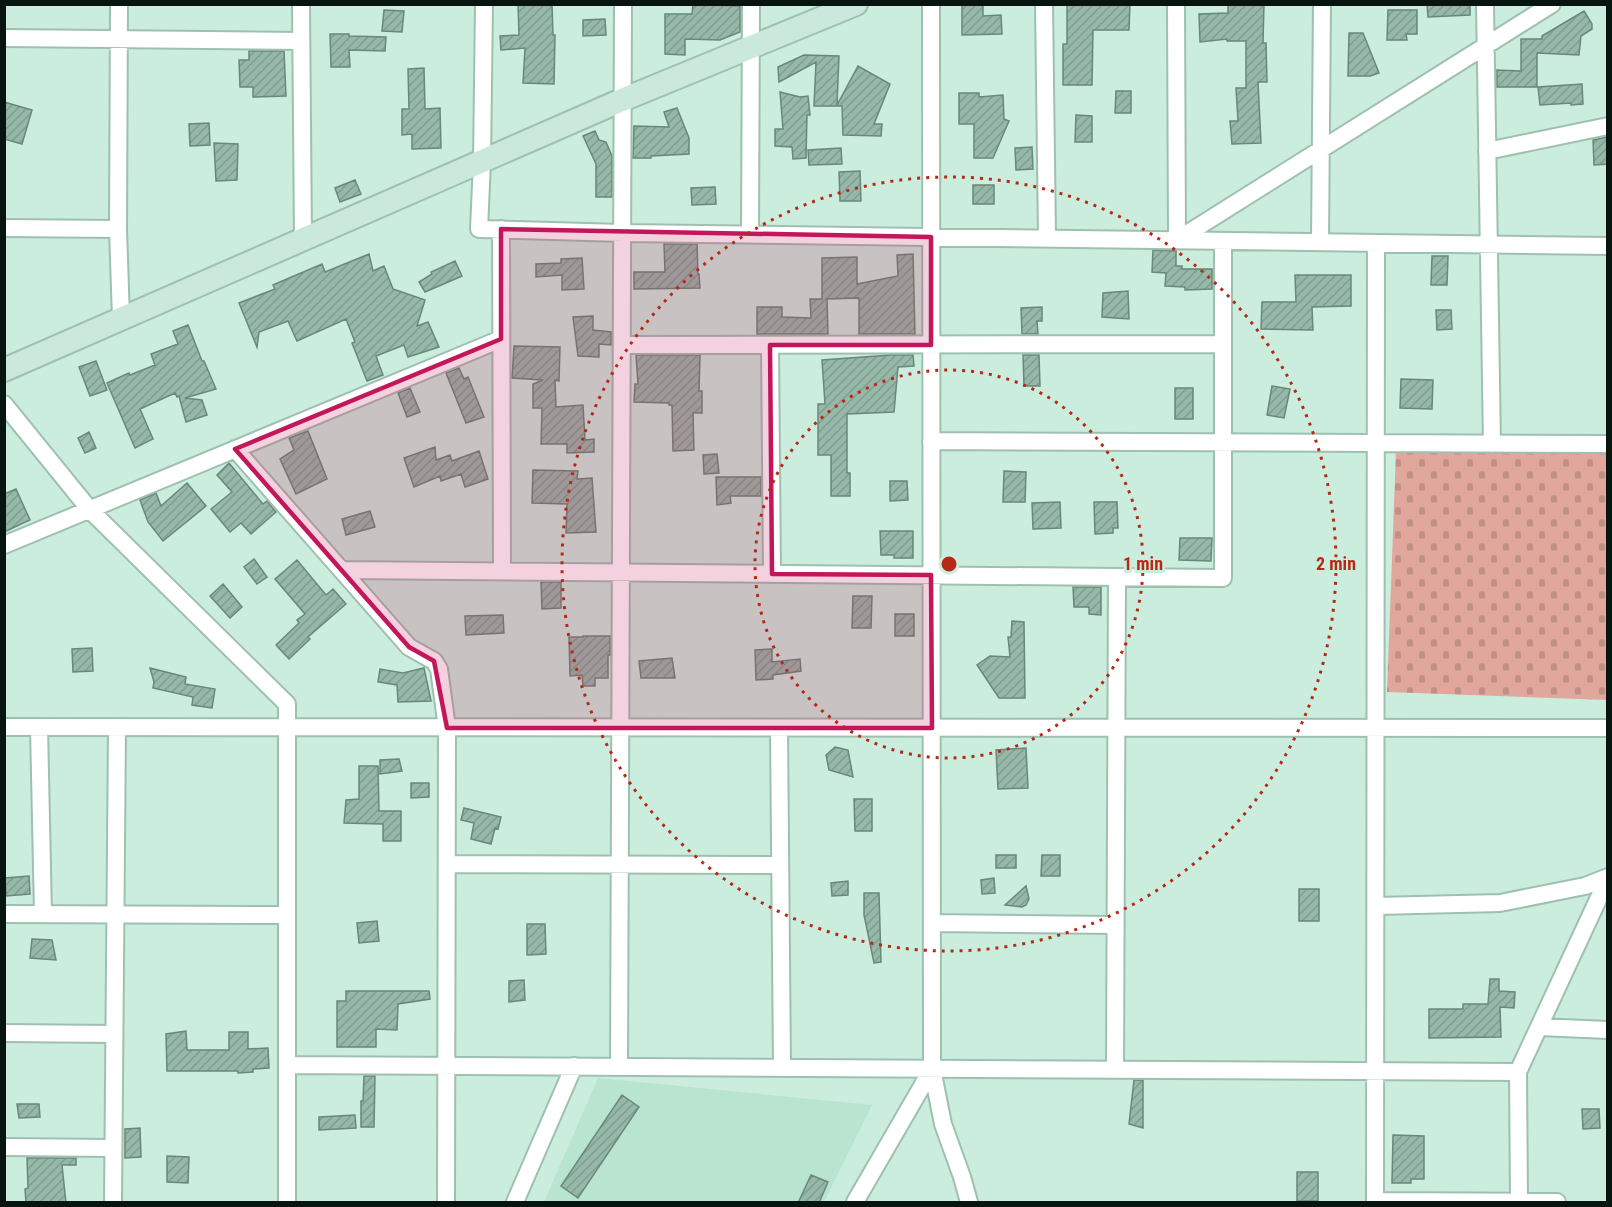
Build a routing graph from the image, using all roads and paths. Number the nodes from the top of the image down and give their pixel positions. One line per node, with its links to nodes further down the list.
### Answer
1 (119, 4): 14 (street)
2 (301, 4): 15 (street)
3 (484, 4): 22 (street)
4 (623, 4): 18 (street)
5 (751, 4): 17 (street)
6 (856, 4): 17 (main road)
7 (930, 4): 28 (street)
8 (1044, 4): 29 (street)
9 (1176, 4): 31 (street)
10 (1322, 4): 20 (street)
11 (1485, 4): 16 (street)
12 (1552, 4): 16 (street)
13 (4, 38): 14 (street)
14 (119, 39): 15 (street); 24 (street)
15 (301, 41): 30 (street)
16 (1485, 46): 20 (street); 21 (street)
17 (751, 48): 18 (main road); 27 (street)
18 (622, 100): 22 (main road); 26 (street)
19 (1608, 126): 21 (street)
20 (1322, 149): 31 (street); 33 (street)
21 (1487, 151): 35 (street)
22 (482, 162): 25 (street); 30 (main road)
23 (4, 228): 24 (street)
24 (118, 229): 37 (street)
25 (501, 229): 26 (street); 38 (street)
26 (622, 233): 27 (street); 40 (street)
27 (750, 234): 28 (street)
28 (931, 237): 29 (street); 42 (street)
29 (1047, 238): 31 (street)
30 (303, 240): 37 (main road)
31 (1177, 240): 32 (street)
32 (1223, 241): 33 (street); 39 (street)
33 (1320, 242): 34 (street)
34 (1376, 243): 35 (street); 47 (street)
35 (1489, 244): 36 (street); 48 (street)
36 (1608, 246)
37 (121, 319): 43 (main road)
38 (501, 339): 50 (street); 54 (street)
39 (1223, 344): 42 (street); 46 (street)
40 (622, 345): 41 (street); 55 (street)
41 (771, 345): 42 (street); 56 (street)
42 (931, 345): 45 (street)
43 (4, 370)
44 (4, 404): 51 (street)
45 (931, 441): 46 (street); 57 (street)
46 (1223, 442): 47 (street); 58 (street)
47 (1376, 443): 48 (street); 68 (street)
48 (1492, 444): 49 (street)
49 (1608, 444)
50 (235, 449): 51 (street); 53 (street)
51 (90, 510): 52 (street); 62 (street)
52 (4, 545)
53 (342, 570): 54 (street); 63 (street)
54 (502, 571): 55 (street)
55 (621, 572): 56 (street); 64 (street)
56 (772, 574): 57 (street)
57 (931, 576): 58 (street); 66 (street)
58 (1117, 577): 67 (street)
59 (4, 727): 60 (street)
60 (39, 727): 61 (street); 76 (street)
61 (117, 727): 62 (street); 77 (street)
62 (287, 728): 63 (street); 78 (street)
63 (447, 728): 64 (street); 70 (street)
64 (620, 728): 65 (street); 71 (street)
65 (779, 728): 66 (street); 72 (street)
66 (932, 728): 67 (street); 79 (street)
67 (1116, 728): 68 (street); 80 (street)
68 (1376, 728): 69 (street); 74 (street)
69 (1608, 728)
70 (447, 864): 71 (street); 86 (street)
71 (620, 864): 72 (street); 88 (street)
72 (780, 864): 89 (street)
73 (1608, 878): 74 (street); 81 (street)
74 (1376, 906): 92 (street)
75 (4, 914): 76 (street)
76 (43, 914): 77 (street)
77 (116, 914): 78 (street); 84 (street)
78 (287, 915): 85 (street)
79 (932, 923): 80 (street); 90 (street)
80 (1115, 925): 91 (street)
81 (1539, 1027): 82 (street); 93 (street)
82 (1608, 1030)
83 (4, 1034): 84 (street)
84 (114, 1034): 95 (street)
85 (287, 1065): 86 (street); 99 (street)
86 (446, 1066): 87 (street); 100 (street)
87 (574, 1066): 88 (street); 101 (street)
88 (619, 1067): 89 (street)
89 (782, 1068): 90 (street)
90 (932, 1069): 91 (street); 102 (street); 103 (street)
91 (1115, 1070): 92 (street)
92 (1376, 1071): 93 (street); 96 (street)
93 (1518, 1072): 97 (street)
94 (4, 1147): 95 (street)
95 (113, 1148): 98 (street)
96 (1375, 1202): 97 (street)
97 (1519, 1202): 104 (street)
98 (113, 1203)
99 (287, 1203)
100 (446, 1203)
101 (515, 1203)
102 (855, 1203)
103 (969, 1203)
104 (1557, 1203)

